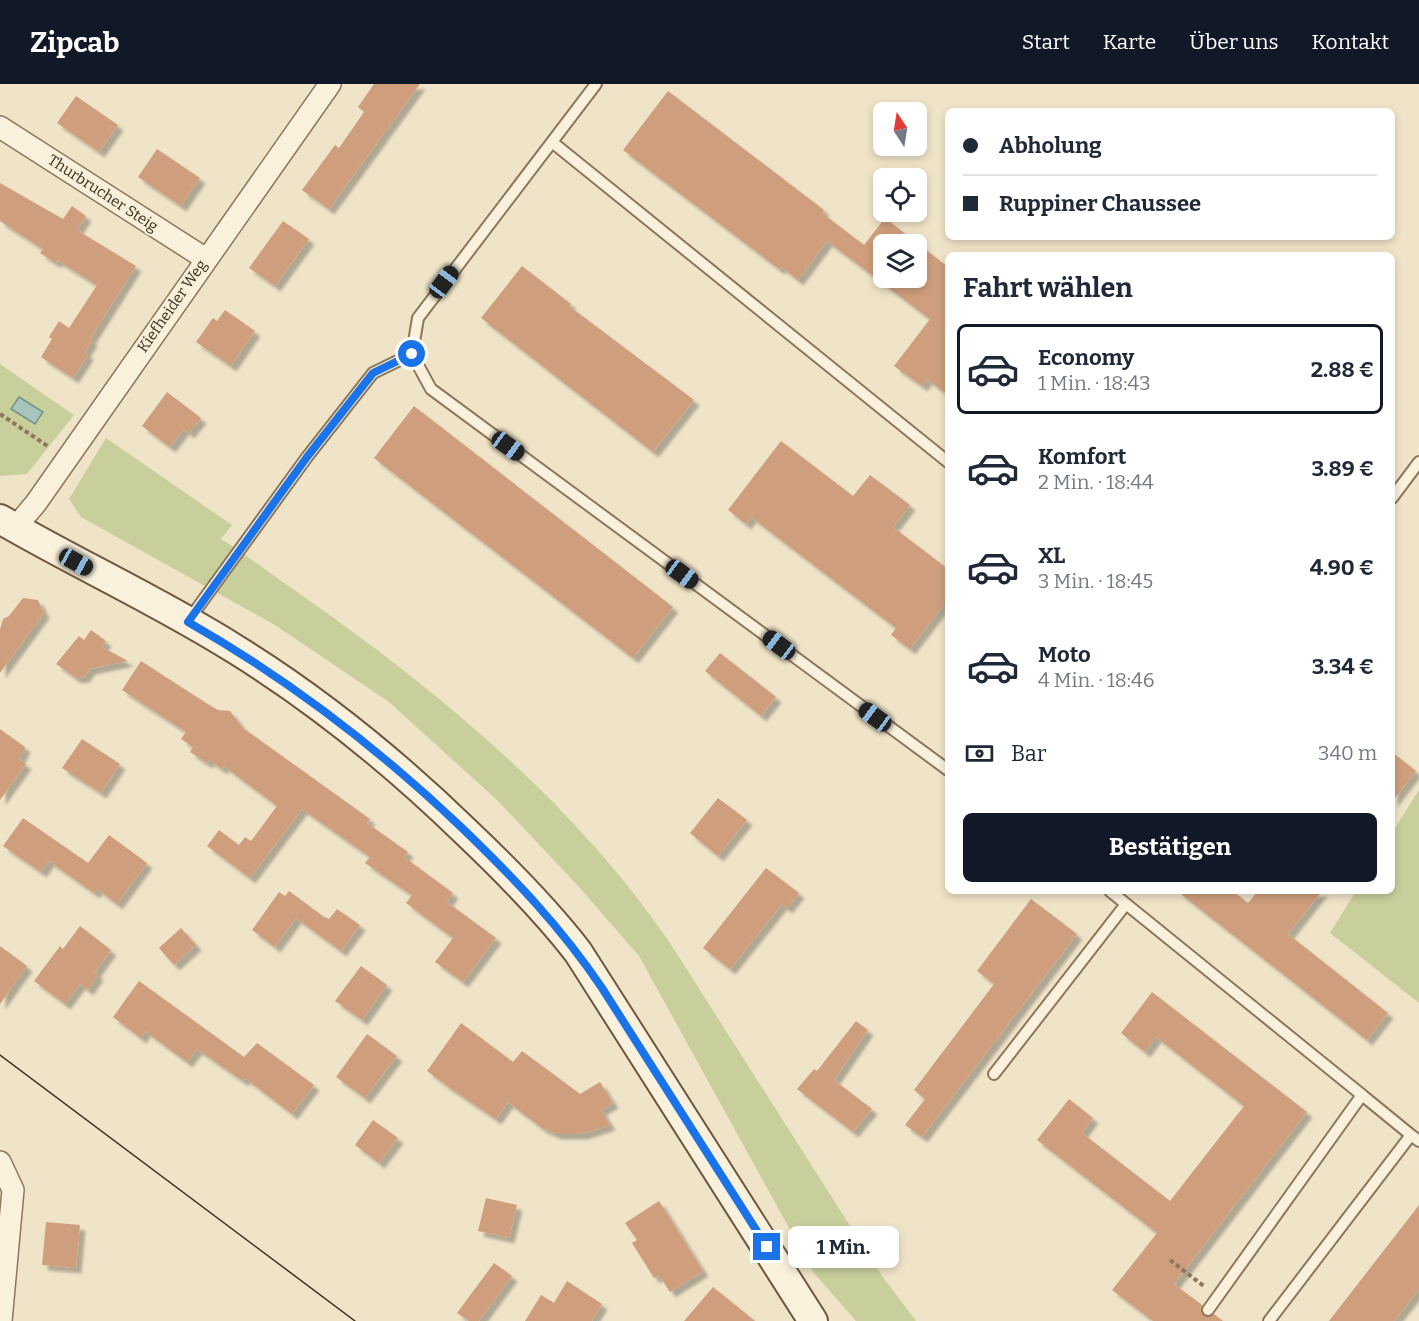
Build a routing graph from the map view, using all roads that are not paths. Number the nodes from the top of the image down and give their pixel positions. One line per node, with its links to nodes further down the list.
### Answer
1 (330, 84): 5 (street, Kiefheider Weg)
2 (596, 84): 4 (lane)
3 (0, 127): 5 (street, Thurbrucher Steig)
4 (552, 142): 6 (lane); 7 (lane)
5 (206, 259): 10 (street, Kiefheider Weg)
6 (412, 354): 11 (lane); 12 (lane)
7 (945, 460)
8 (1419, 462): 9 (lane)
9 (1395, 494)
10 (8, 524): 11 (main road)
11 (188, 622): 21 (main road)
12 (945, 768)
13 (1114, 894): 14 (lane)
14 (1126, 904): 15 (lane); 16 (lane)
15 (994, 1074)
16 (1362, 1095): 17 (lane); 19 (lane)
17 (1415, 1138): 22 (lane)
18 (0, 1162): 20 (street)
19 (1208, 1310)
20 (1, 1321)
21 (813, 1321)
22 (1269, 1321)

